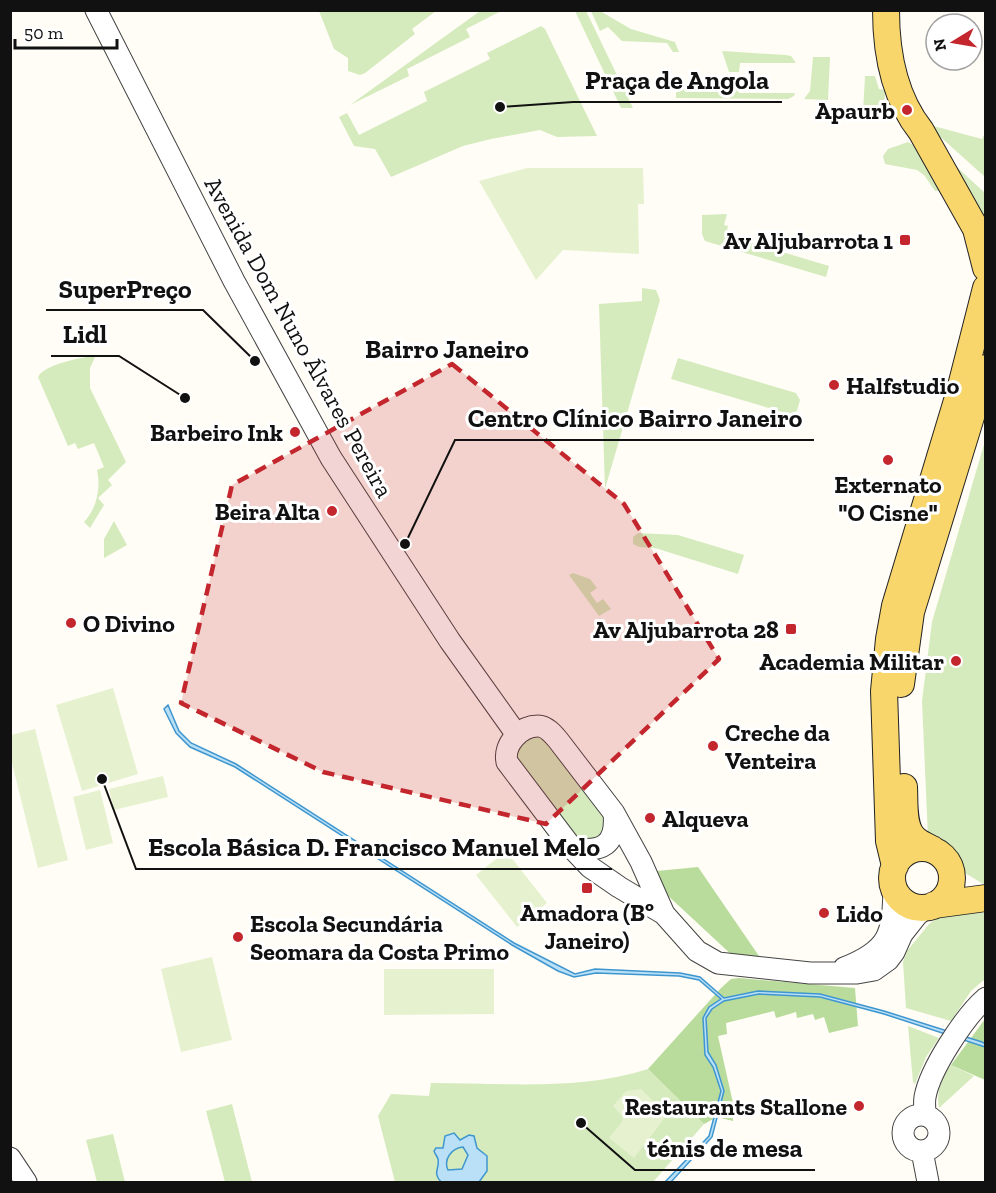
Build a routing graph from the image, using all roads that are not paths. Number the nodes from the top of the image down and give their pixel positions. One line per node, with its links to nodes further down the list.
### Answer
1 (96, 10): 6 (street, Avenida Dom Nuno Álvares Pereira)
2 (886, 10): 3 (main road)
3 (986, 268)
4 (986, 288): 11 (main road)
5 (986, 368): 9 (main road)
6 (517, 735): 7 (street); 8 (street)
7 (614, 813): 8 (street); 14 (street)
8 (572, 848): 14 (street)
9 (932, 849): 10 (main road); 11 (main road)
10 (951, 870): 12 (main road); 13 (main road)
11 (894, 877): 13 (main road); 15 (street)
12 (986, 896): 13 (main road)
13 (930, 906): 15 (street)
14 (664, 914): 15 (street)
15 (829, 974)
16 (986, 998): 19 (street)
17 (10, 1158): 18 (street)
18 (26, 1182)
19 (928, 1182)

